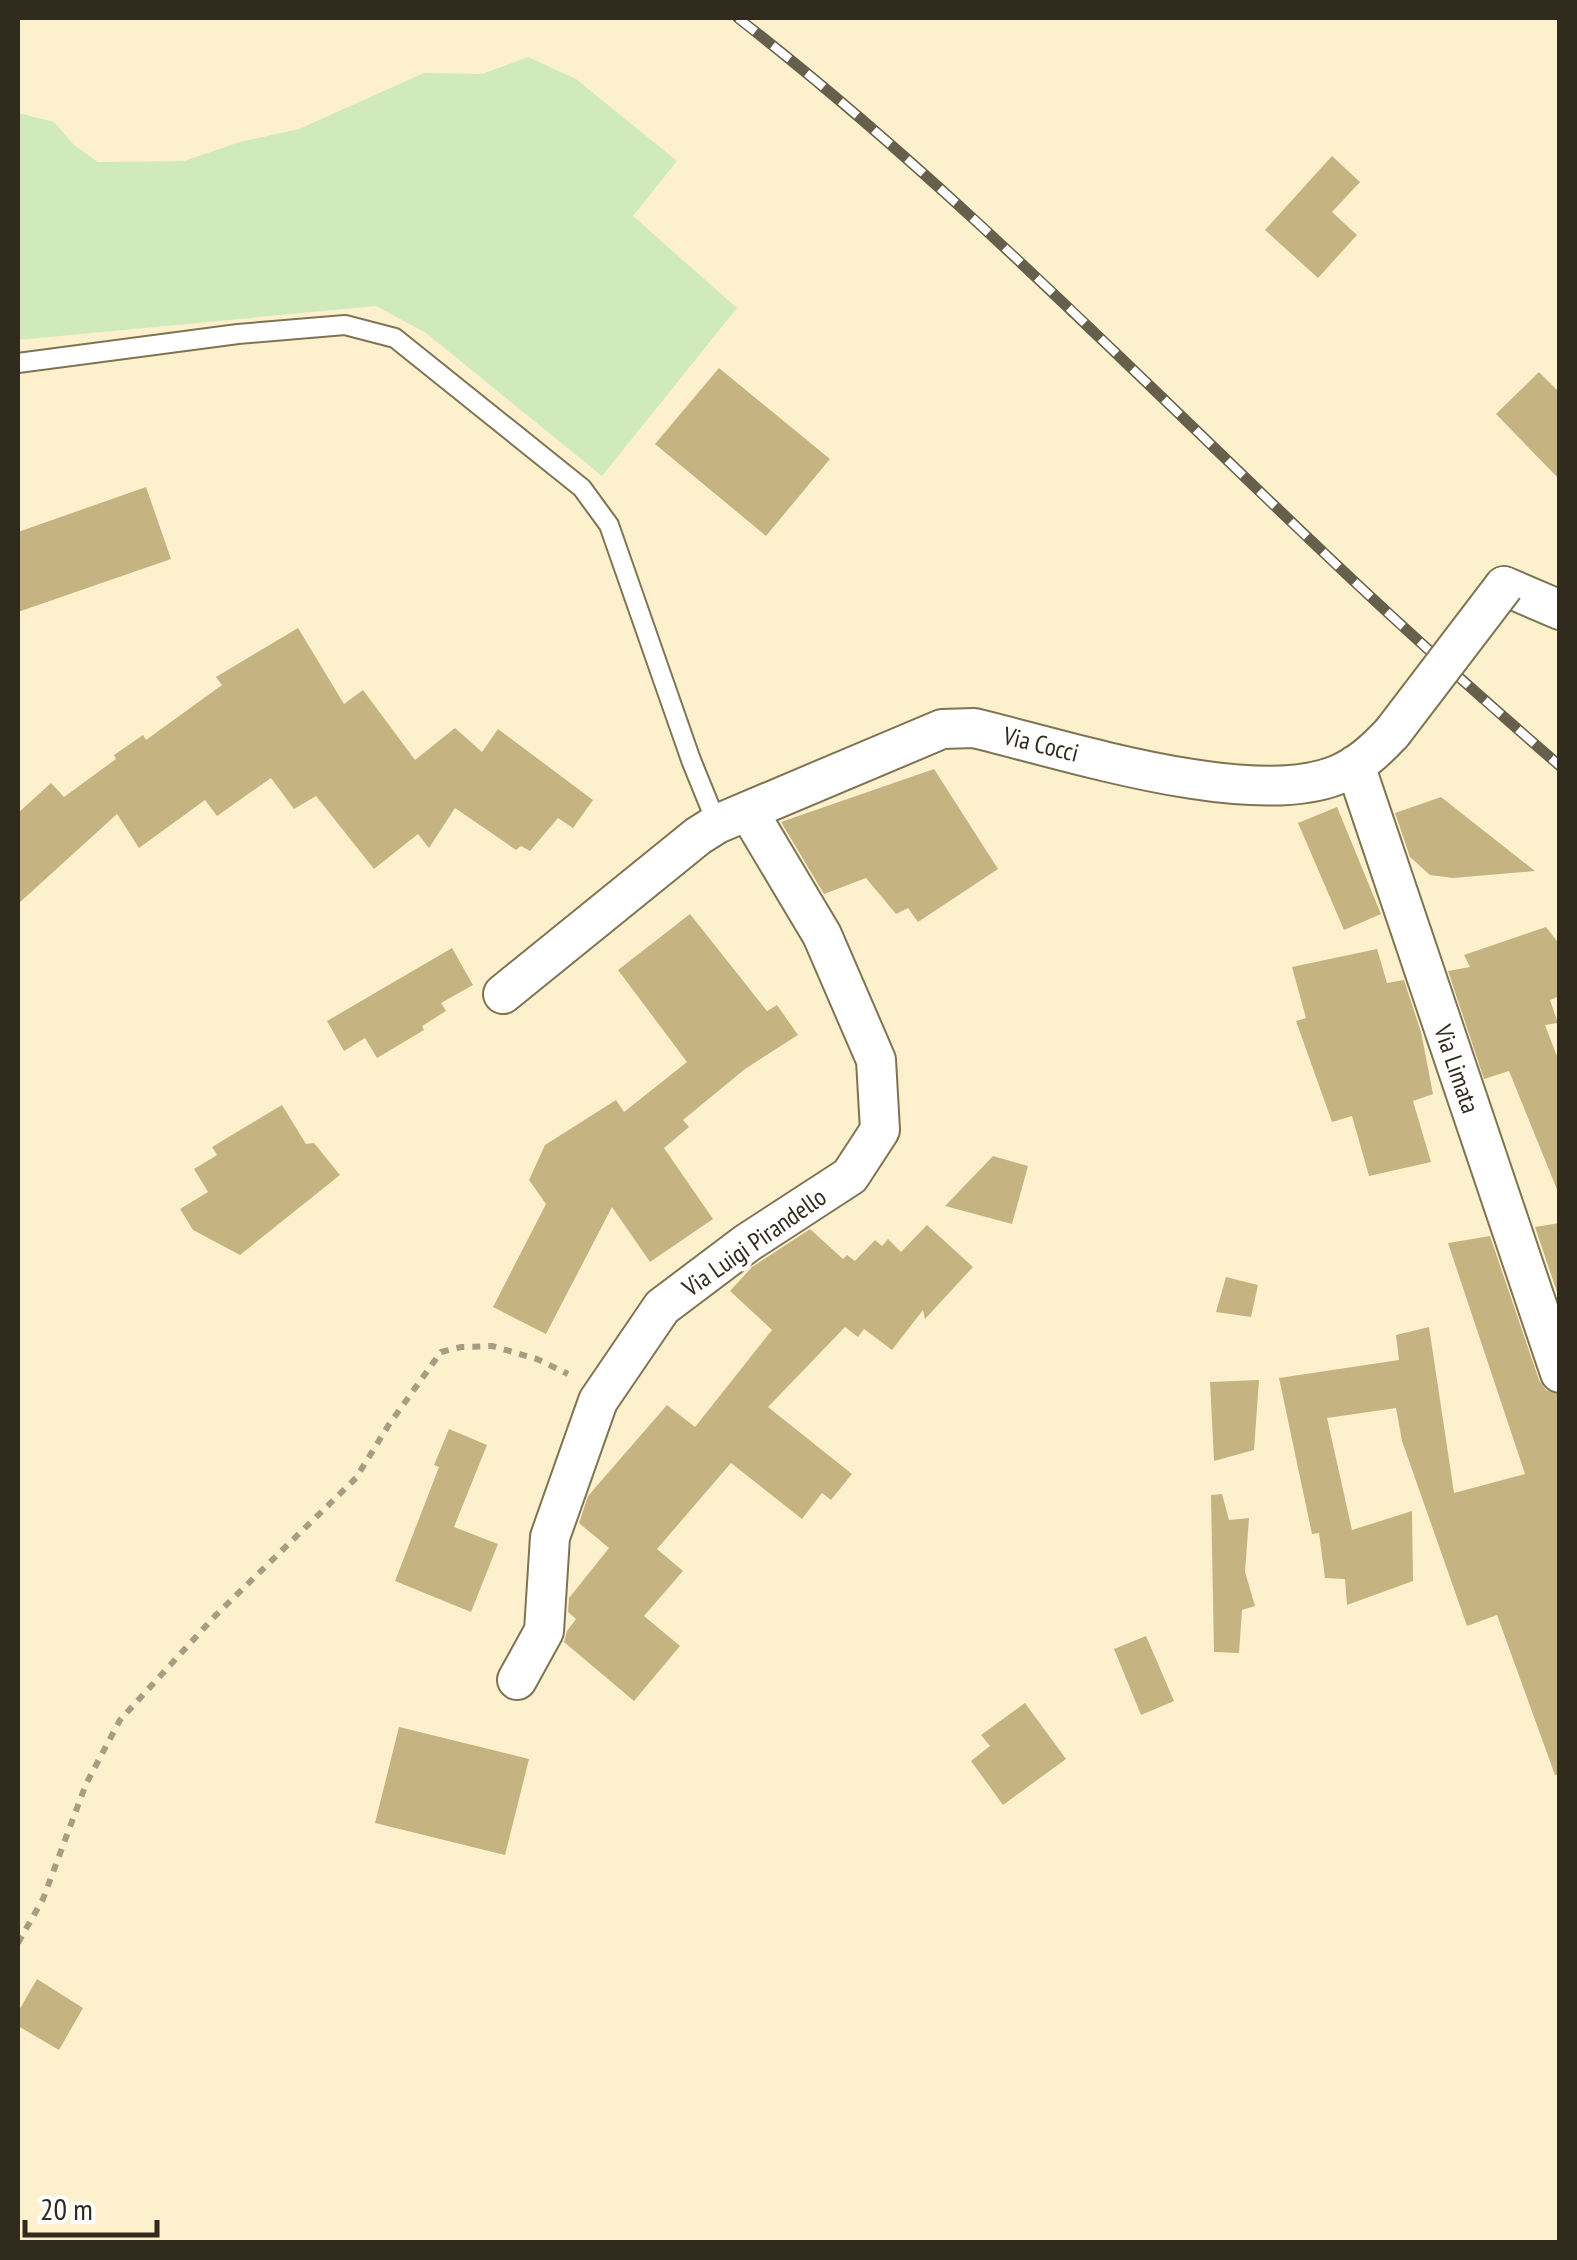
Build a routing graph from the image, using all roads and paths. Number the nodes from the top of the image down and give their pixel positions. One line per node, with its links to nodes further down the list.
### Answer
1 (18, 363): 4 (lane)
2 (1560, 610): 3 (street, Via Cocci, bridge)
3 (1356, 765): 4 (street, Via Cocci); 7 (street, Via Limata)
4 (733, 817): 5 (street, Via Cocci); 6 (street, Via Luigi Pirandello)
5 (503, 994)
6 (620, 1369): 8 (street, Via Luigi Pirandello); 9 (path)
7 (1560, 1374)
8 (517, 1680)
9 (18, 1943)

